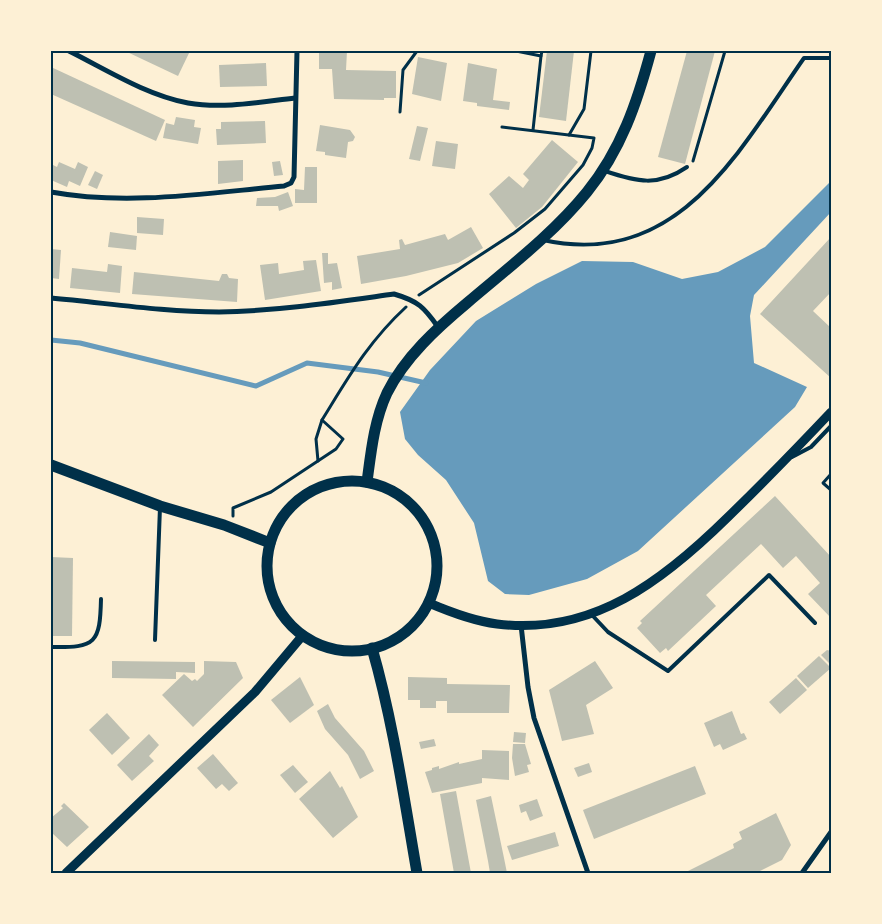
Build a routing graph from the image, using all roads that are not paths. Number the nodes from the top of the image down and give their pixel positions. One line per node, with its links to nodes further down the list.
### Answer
1 (69, 51): 5 (street)
2 (297, 51): 5 (street)
3 (651, 51): 7 (main road)
4 (831, 58): 9 (lane)
5 (295, 98): 8 (street)
6 (688, 167): 7 (lane)
7 (603, 170): 9 (main road)
8 (51, 192)
9 (541, 239): 11 (main road)
10 (51, 298): 11 (street)
11 (438, 327): 16 (main road)
12 (831, 412): 14 (street)
13 (831, 426): 14 (lane)
14 (785, 461): 21 (street)
15 (51, 465): 17 (main road)
16 (367, 482): 18 (main road); 20 (main road)
17 (160, 506): 18 (main road); 25 (lane)
18 (270, 543): 24 (main road)
19 (101, 600): 26 (lane)
20 (428, 603): 23 (street); 27 (main road)
21 (591, 614): 22 (lane); 23 (street)
22 (815, 623)
23 (521, 625): 31 (street)
24 (303, 635): 27 (main road); 29 (street)
25 (155, 640)
26 (51, 647)
27 (372, 648): 30 (main road)
28 (831, 832): 32 (street)
29 (66, 873)
30 (417, 873)
31 (588, 873)
32 (802, 873)

